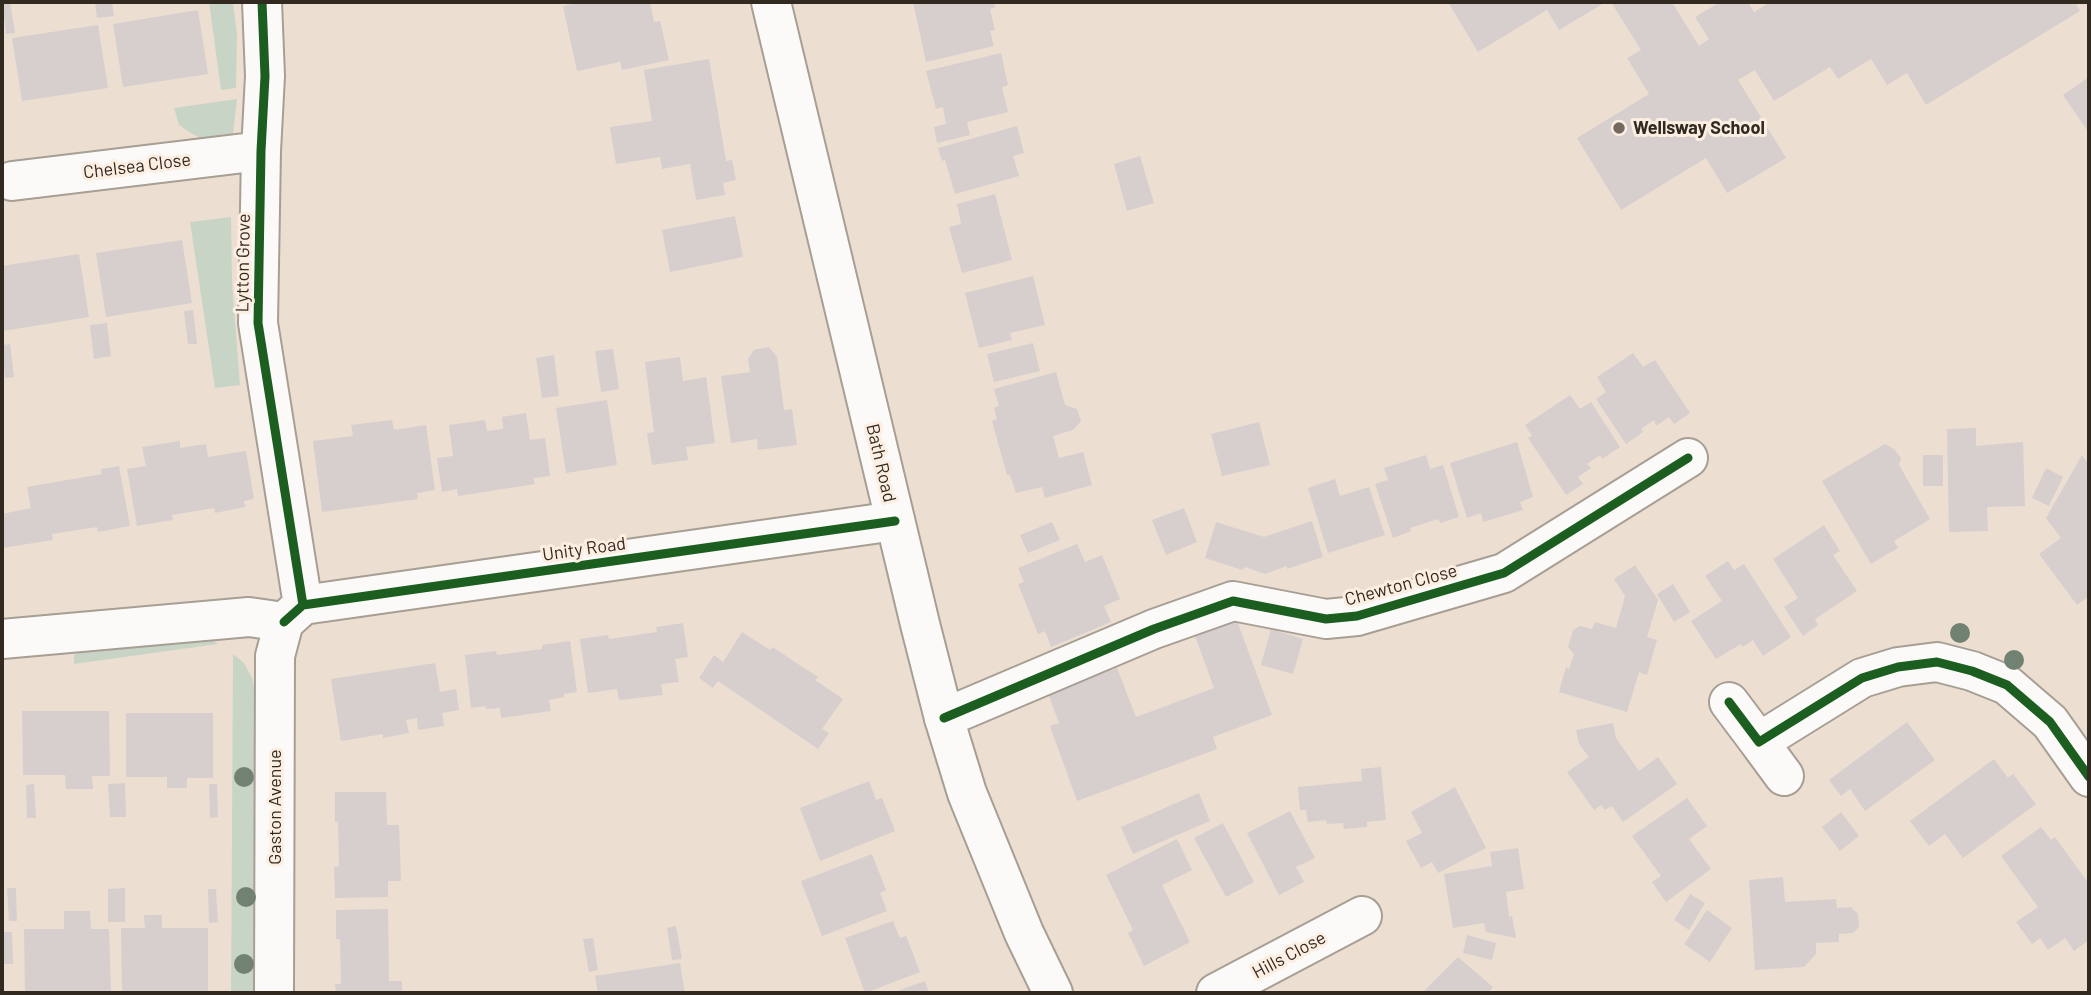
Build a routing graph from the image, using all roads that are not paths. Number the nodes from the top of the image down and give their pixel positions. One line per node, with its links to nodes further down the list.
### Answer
1 (262, 2): 3 (street, Lytton Grove)
2 (771, 2): 6 (street, Bath Road)
3 (261, 151): 4 (street, Chelsea Close); 7 (street, Lytton Grove)
4 (12, 181)
5 (1688, 458): 10 (street, Chewton Close)
6 (895, 521): 7 (street, Unity Road); 10 (street, Bath Road)
7 (293, 614): 8 (street, Unity Road); 15 (street, Gaston Avenue)
8 (2, 639)
9 (1729, 702): 11 (street)
10 (944, 718): 16 (street, Bath Road)
11 (1759, 741): 12 (street); 13 (street)
12 (1784, 776)
13 (2089, 777)
14 (1362, 916): 17 (street, Hills Close)
15 (274, 993)
16 (1054, 993)
17 (1216, 993)

